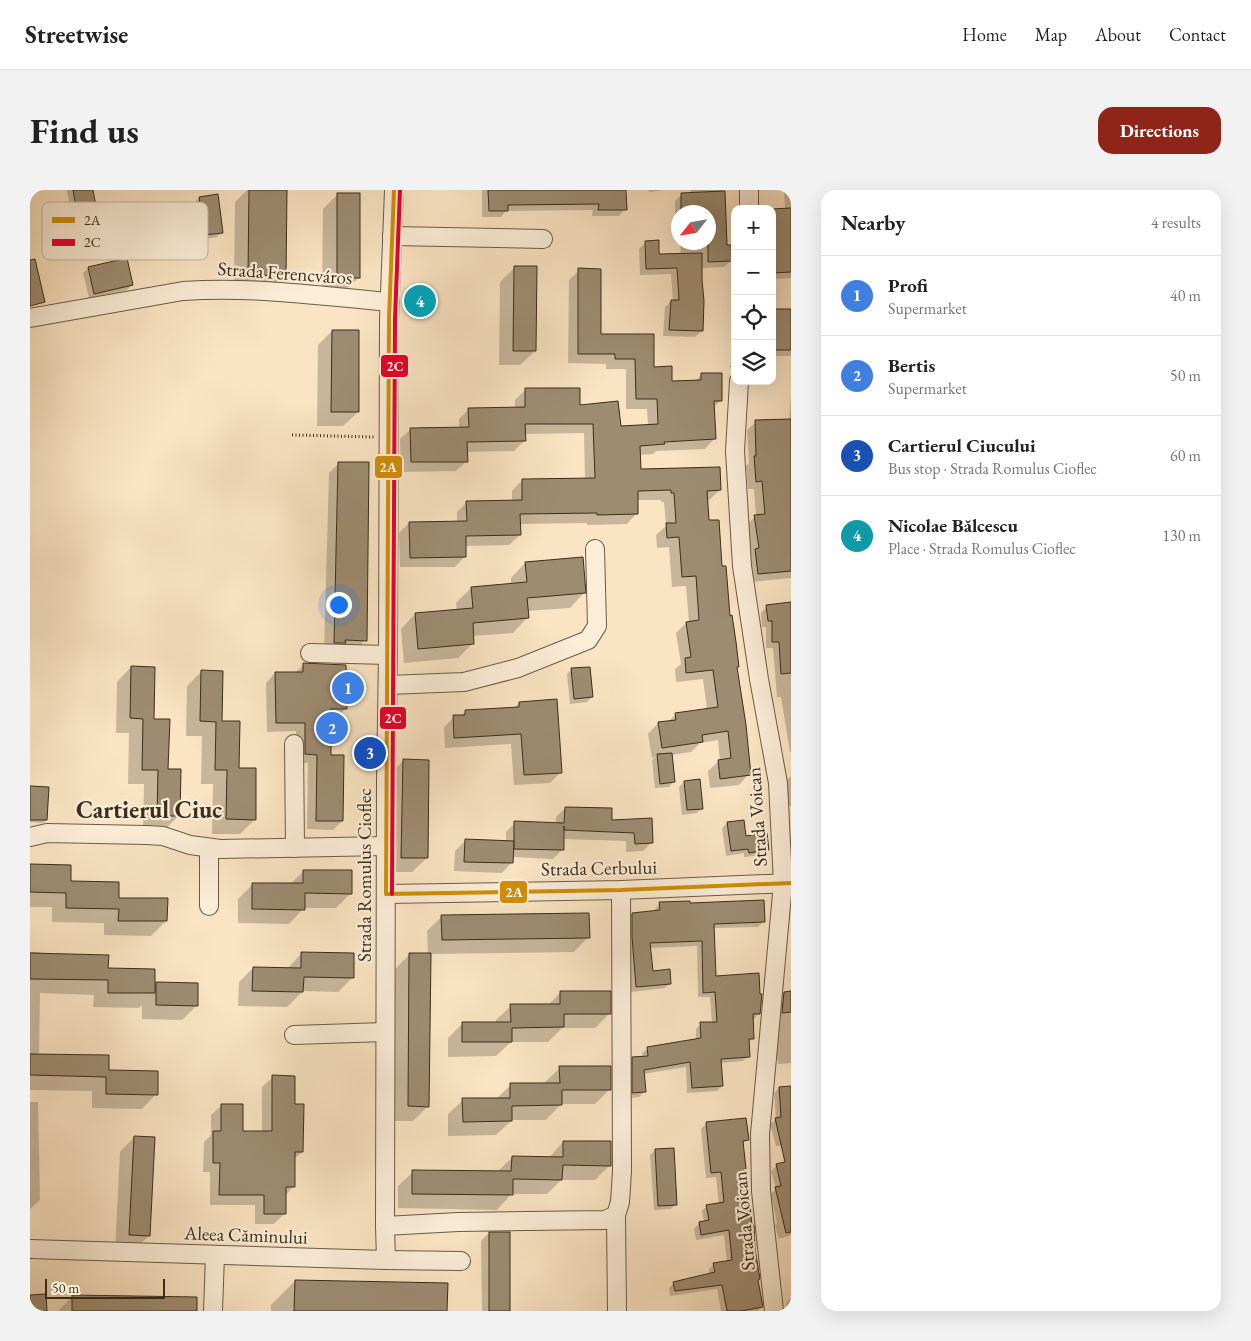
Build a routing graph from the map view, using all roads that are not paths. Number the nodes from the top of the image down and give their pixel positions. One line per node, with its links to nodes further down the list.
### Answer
1 (394, 190): 4 (street, Strada Romulus Cioflec)
2 (749, 190): 3 (street)
3 (748, 205)
4 (392, 236): 5 (street); 6 (street, Strada Romulus Cioflec)
5 (543, 240)
6 (390, 302): 7 (street, Strada Ferencváros); 11 (street, Strada Romulus Cioflec)
7 (30, 318)
8 (740, 385): 18 (street, Strada Voican)
9 (595, 549): 12 (street)
10 (310, 653): 11 (street)
11 (388, 655): 12 (street, Strada Romulus Cioflec)
12 (388, 684): 15 (street, Strada Romulus Cioflec)
13 (294, 744): 17 (street)
14 (30, 837): 16 (street)
15 (386, 846): 17 (street); 20 (street, Strada Romulus Cioflec)
16 (209, 848): 17 (street); 21 (street)
17 (294, 848)
18 (787, 883): 19 (street, Strada Cerbului); 32 (street, Strada Voican)
19 (621, 890): 20 (street, Strada Cerbului); 24 (street)
20 (386, 894): 22 (street, Strada Romulus Cioflec)
21 (209, 906)
22 (385, 1032): 23 (street); 25 (street, Strada Romulus Cioflec)
23 (294, 1035)
24 (616, 1215): 25 (street); 31 (street)
25 (385, 1226): 28 (street, Strada Romulus Cioflec)
26 (30, 1249): 27 (street, Aleea Căminului)
27 (215, 1255): 28 (street, Aleea Căminului); 30 (street)
28 (386, 1260): 29 (street, Aleea Căminului)
29 (461, 1261)
30 (213, 1311)
31 (617, 1311)
32 (774, 1311)

